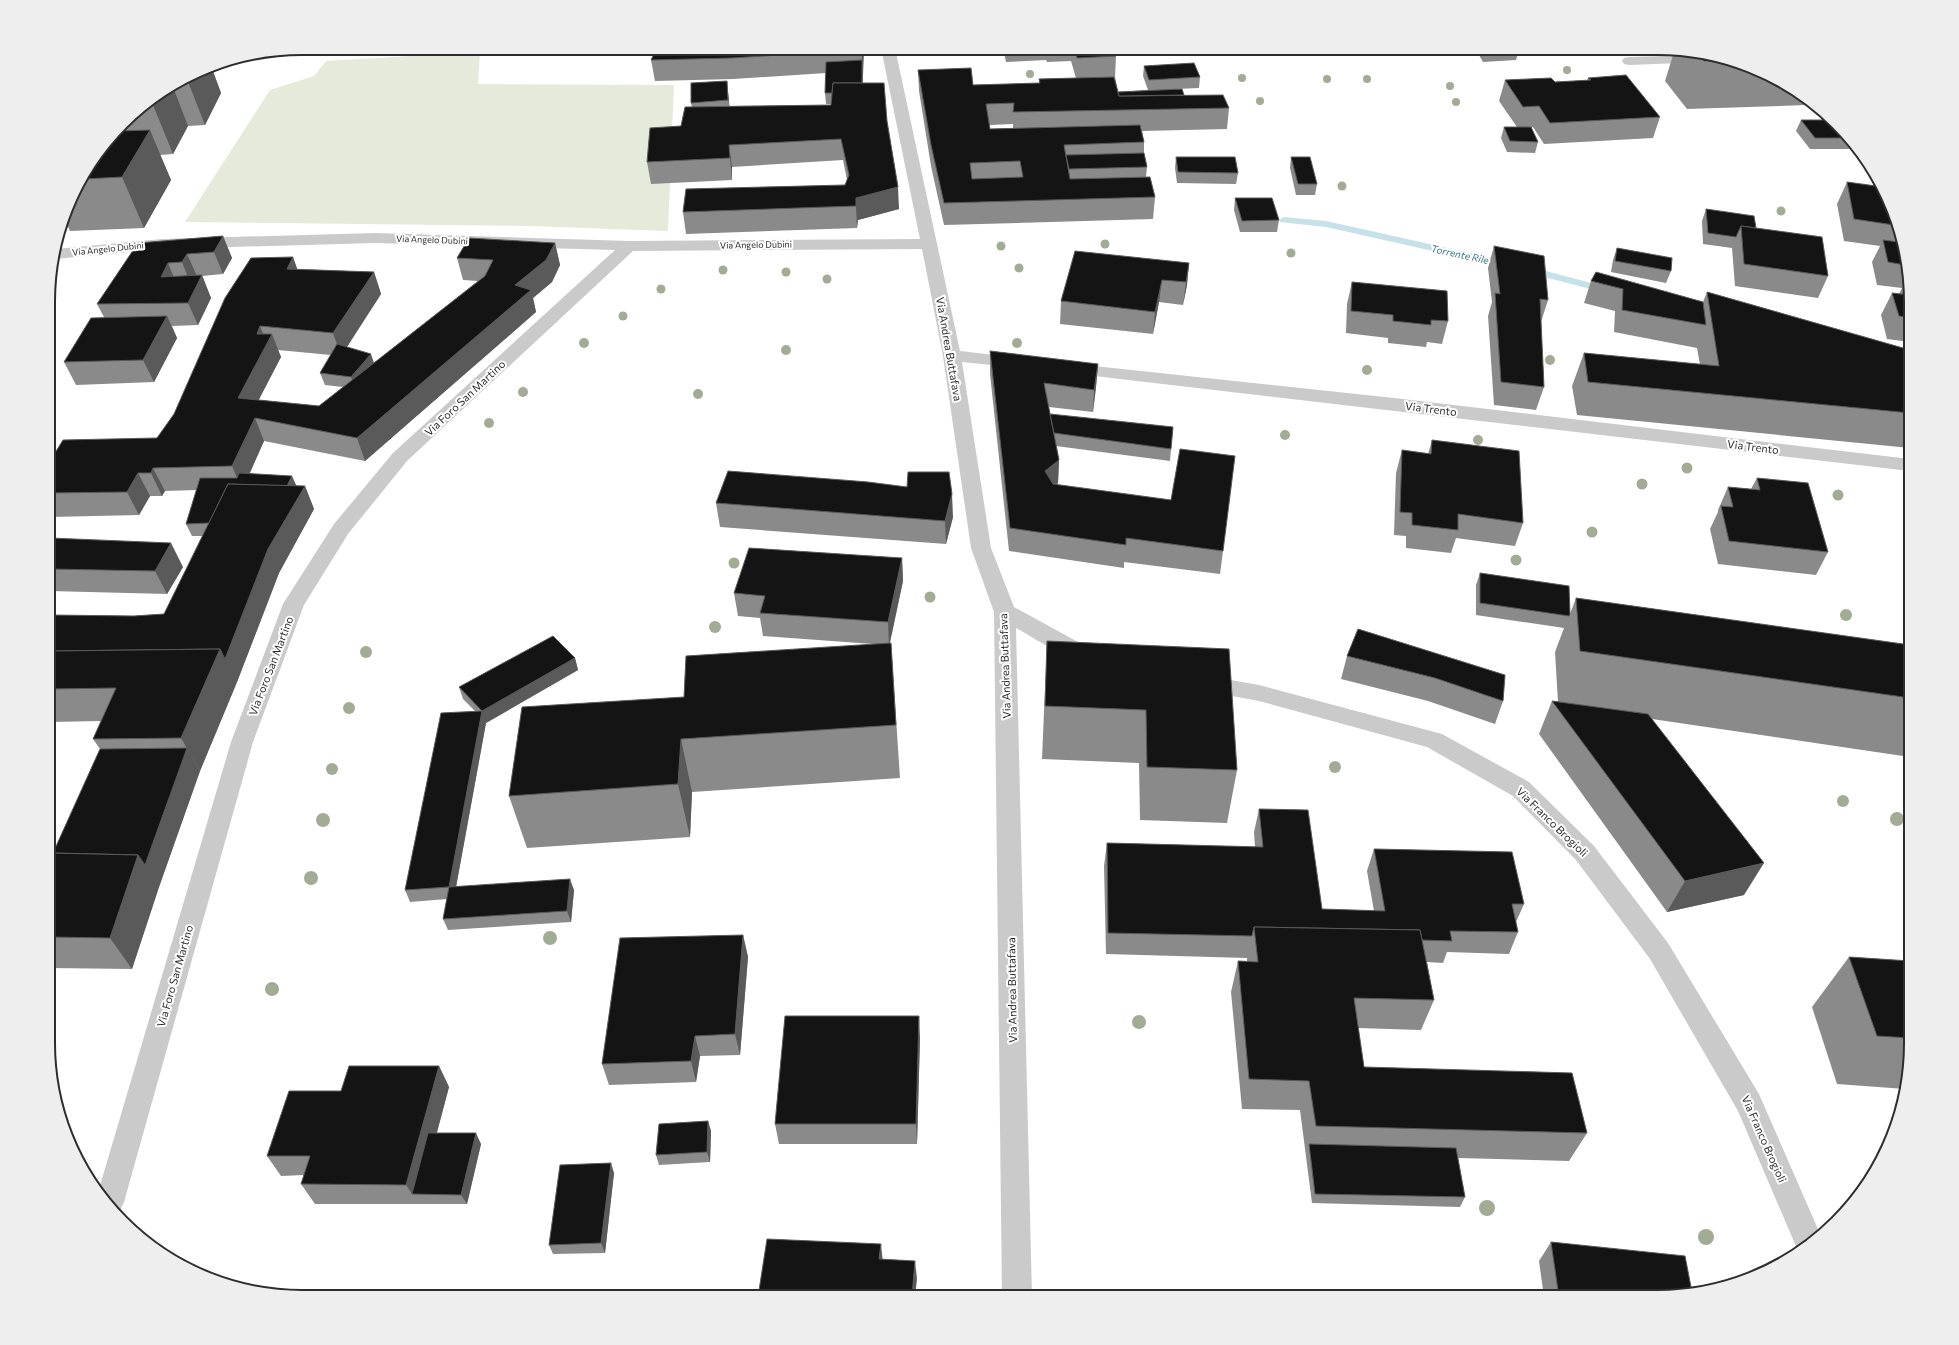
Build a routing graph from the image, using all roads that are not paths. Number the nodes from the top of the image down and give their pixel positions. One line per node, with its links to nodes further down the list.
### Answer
1 (889, 55): 4 (street, Via Andrea Buttafava)
2 (1698, 59): 3 (street)
3 (1629, 61)
4 (929, 244): 5 (street, Via Angelo Dubini); 7 (street, Via Andrea Buttafava)
5 (629, 246): 6 (street, Via Angelo Dubini); 12 (street, Via Foro San Martino)
6 (60, 254)
7 (952, 356): 8 (street, Via Trento); 9 (street, Via Andrea Buttafava)
8 (1904, 465)
9 (1005, 612): 10 (street); 14 (street, Via Andrea Buttafava)
10 (1106, 660)
11 (1182, 679): 13 (street, Via Franco Brogioli)
12 (111, 1199)
13 (1808, 1239)
14 (1017, 1290)

